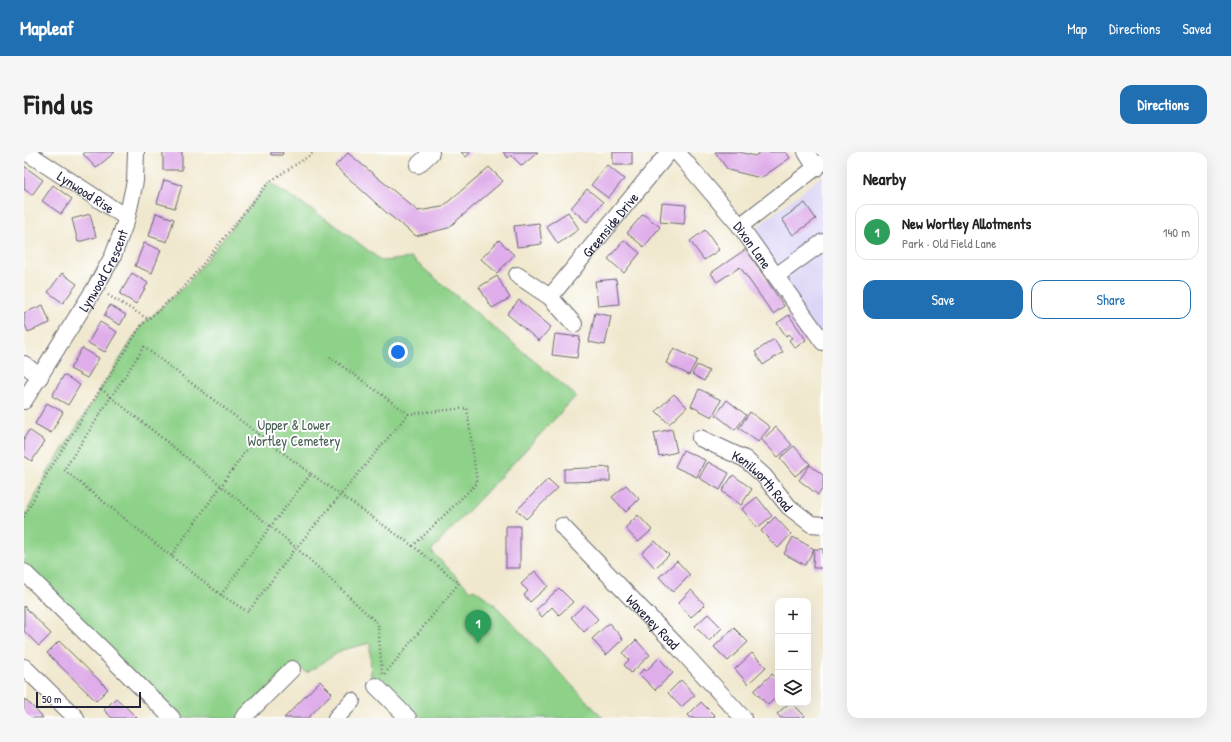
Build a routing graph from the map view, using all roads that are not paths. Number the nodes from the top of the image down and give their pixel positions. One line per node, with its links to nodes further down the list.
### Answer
1 (26, 152): 9 (street, Lynwood Rise)
2 (136, 152): 9 (street, Lynwood Crescent)
3 (430, 152): 7 (street)
4 (669, 152): 14 (street, Greenside Drive)
5 (677, 152): 10 (street, Dixon Lane)
6 (806, 152): 8 (street)
7 (418, 165)
8 (819, 165): 10 (street)
9 (127, 218): 18 (street, Lynwood Crescent)
10 (740, 226): 13 (street, Dixon Lane)
11 (823, 242): 13 (street)
12 (517, 275): 14 (street)
13 (776, 276): 16 (street, Dixon Lane)
14 (550, 297): 15 (street)
15 (574, 324)
16 (823, 342)
17 (24, 364): 18 (street)
18 (40, 377): 19 (street, Lynwood Crescent)
19 (24, 401)
20 (700, 438): 21 (street, Kenilworth Road)
21 (823, 525)
22 (562, 526): 33 (street, Waveney Road)
23 (24, 572): 29 (street)
24 (24, 667): 28 (street)
25 (292, 669): 30 (street)
26 (376, 686): 32 (street)
27 (352, 702): 31 (street)
28 (76, 718)
29 (172, 718)
30 (243, 718)
31 (336, 718)
32 (408, 718)
33 (743, 718)

